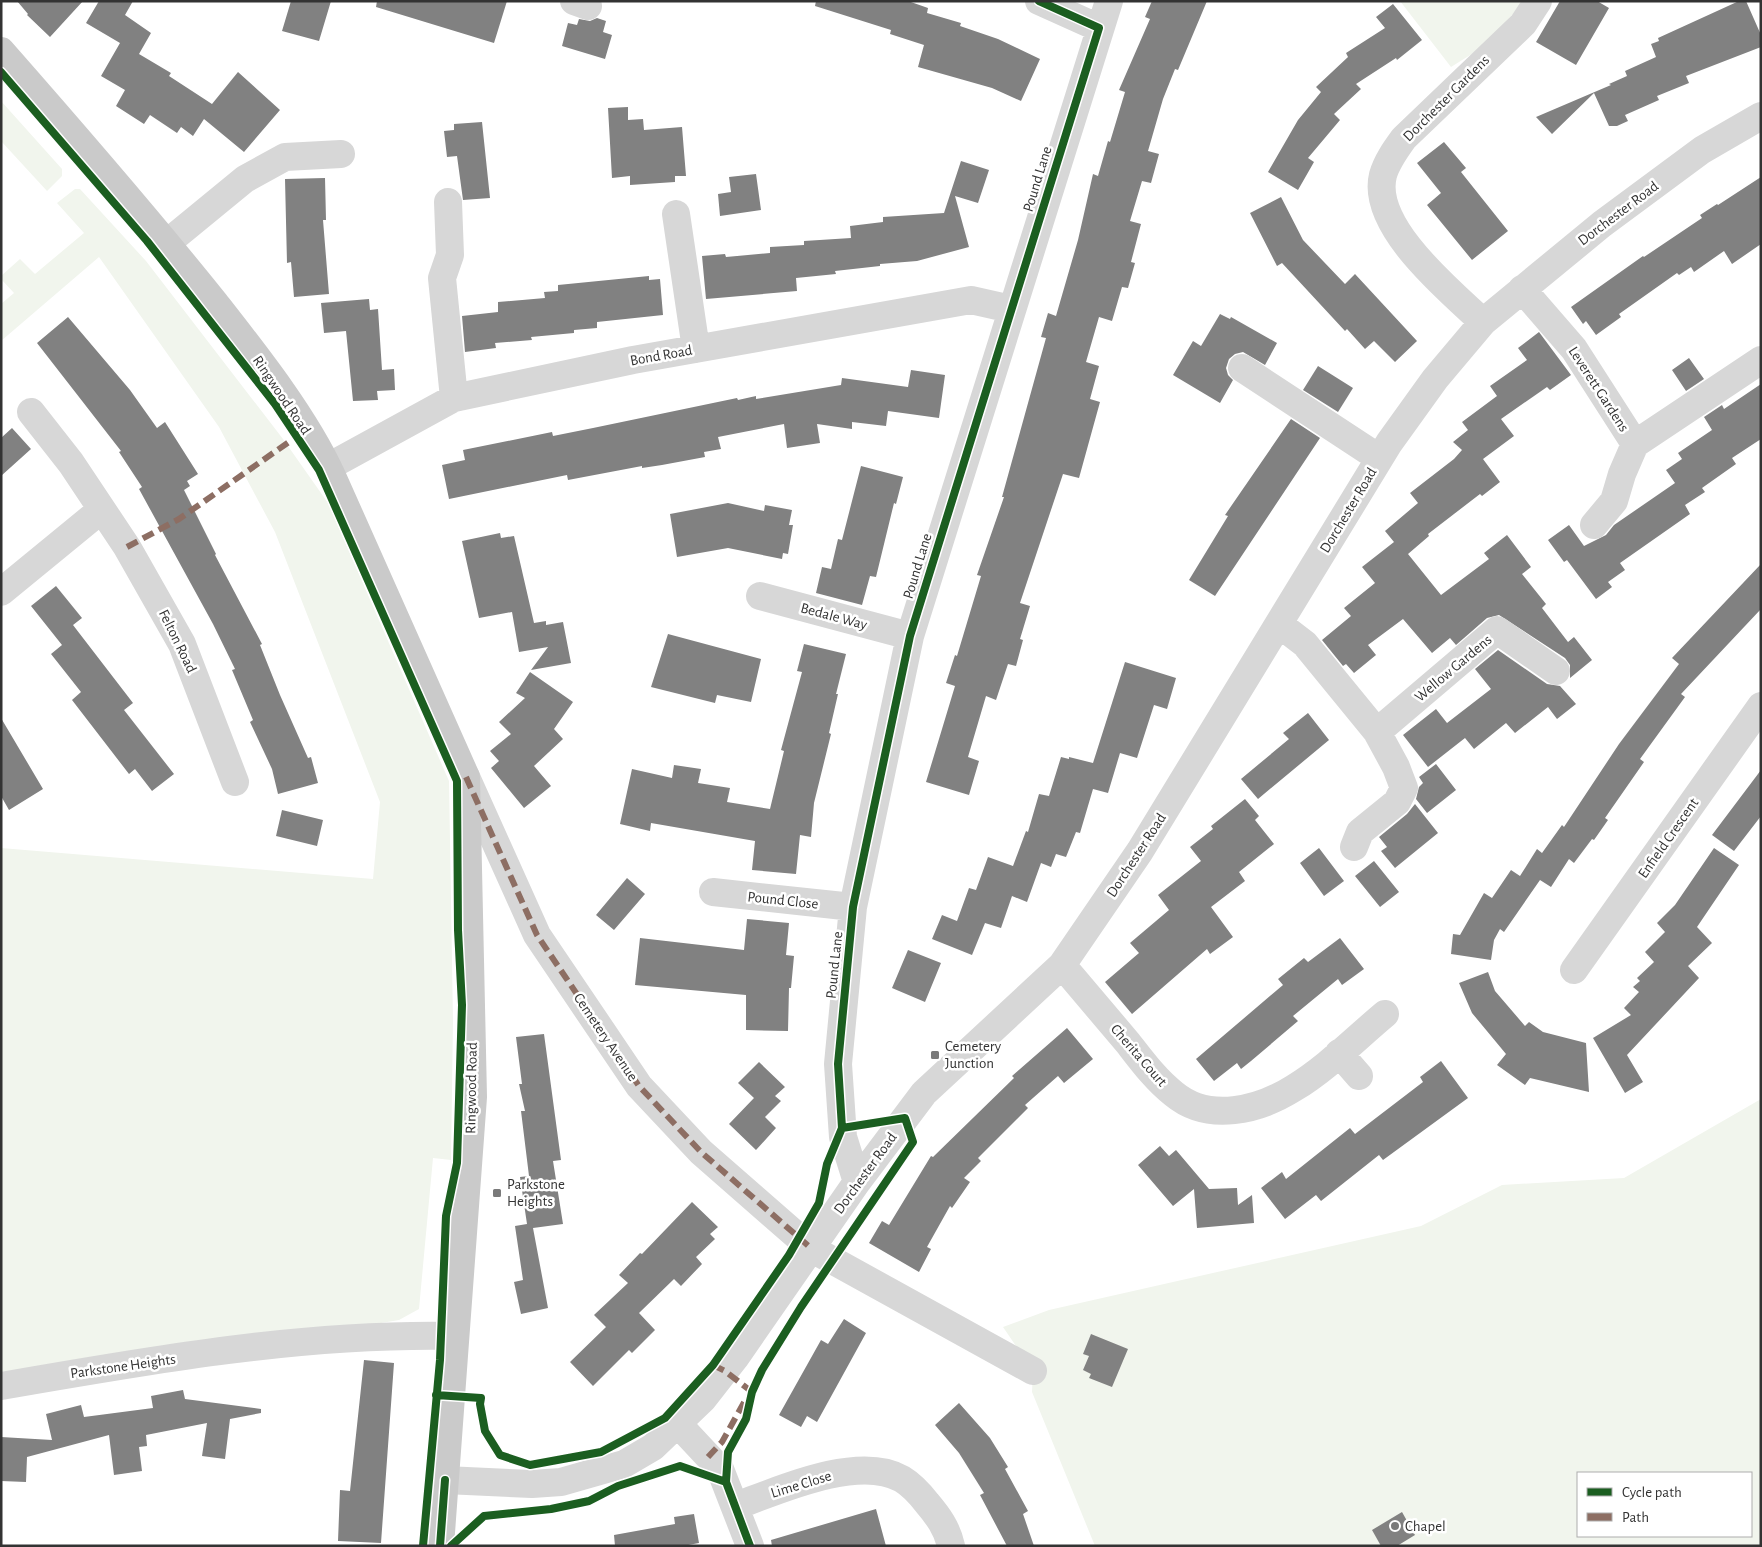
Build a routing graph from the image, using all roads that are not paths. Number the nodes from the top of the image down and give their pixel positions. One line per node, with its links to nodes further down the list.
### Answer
1 (1039, 1): 4 (street)
2 (1109, 1): 4 (street, Pound Lane)
3 (1538, 1): 13 (street, Dorchester Gardens)
4 (1099, 28): 12 (street, Pound Lane)
5 (1, 51): 10 (main road, Ringwood Road)
6 (1761, 116): 11 (street, Dorchester Road)
7 (340, 154): 10 (street)
8 (448, 202): 17 (street)
9 (676, 214): 14 (street)
10 (167, 243): 21 (main road, Ringwood Road)
11 (1522, 289): 13 (street, Dorchester Road); 19 (street, Leverett Gardens)
12 (1011, 309): 14 (street, Bond Road); 27 (street, Pound Lane)
13 (1483, 322): 20 (street, Dorchester Road)
14 (696, 349): 17 (street, Bond Road)
15 (1761, 360): 19 (street, Leverett Gardens)
16 (1242, 368): 20 (street)
17 (454, 398): 21 (street, Bond Road)
18 (31, 412): 22 (street, Felton Road)
19 (1635, 444): 23 (street)
20 (1379, 458): 26 (street, Dorchester Road)
21 (328, 467): 31 (main road, Ringwood Road)
22 (101, 510): 24 (street); 32 (street, Felton Road)
23 (1594, 525)
24 (1, 592)
25 (760, 596): 27 (street, Bedale Way)
26 (1279, 624): 30 (street); 36 (street, Dorchester Road)
27 (910, 636): 35 (street, Pound Lane)
28 (1556, 671): 30 (street, Wellow Gardens)
29 (1761, 706): 37 (street, Enfield Crescent)
30 (1377, 732): 33 (street)
31 (466, 778): 42 (street, Cemetery Avenue); 43 (main road, Ringwood Road)
32 (235, 782)
33 (1354, 847)
34 (713, 892): 35 (street, Pound Close)
35 (853, 908): 41 (street, Pound Lane)
36 (1062, 965): 39 (street, Cherita Court); 41 (street, Dorchester Road)
37 (1574, 970)
38 (1384, 1014): 39 (street, Cherita Court)
39 (1339, 1052): 40 (street)
40 (1359, 1076)
41 (856, 1182): 42 (street, Dorchester Road)
42 (812, 1249): 44 (street, Cemetery Avenue); 46 (street, Dorchester Road)
43 (456, 1336): 45 (street, Parkstone Heights); 47 (main road, Ringwood Road)
44 (1033, 1371)
45 (1, 1386)
46 (678, 1424): 47 (street, Dorchester Road); 48 (street)
47 (445, 1480): 49 (main road, Ringwood Road)
48 (736, 1506): 50 (street); 51 (street, Lime Close)
49 (440, 1546)
50 (750, 1546)
51 (951, 1546)

